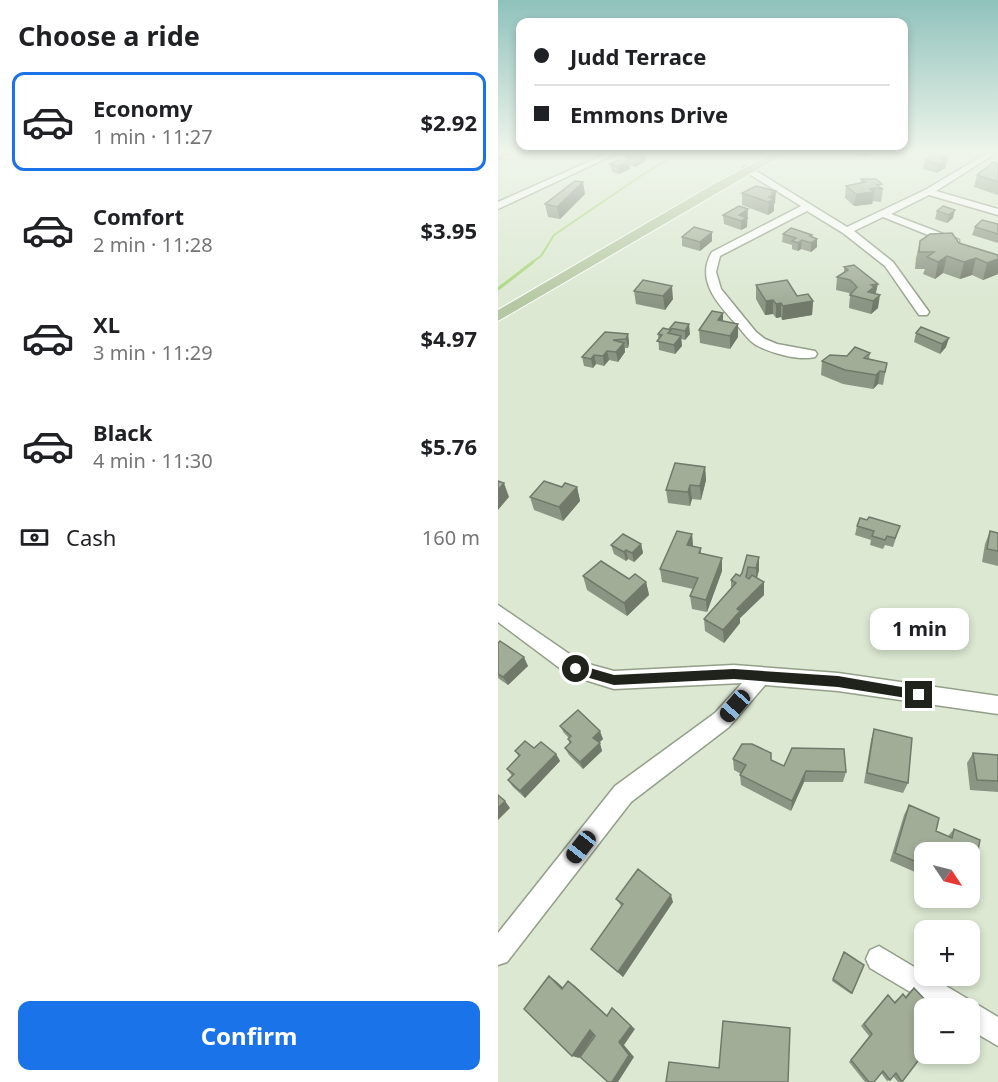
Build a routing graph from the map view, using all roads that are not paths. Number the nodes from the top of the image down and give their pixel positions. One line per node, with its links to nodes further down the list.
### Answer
1 (689, 203): 13 (main road)
2 (801, 203): 5 (street)
3 (904, 203): 9 (street)
4 (968, 203): 6 (street)
5 (807, 207): 10 (street); 14 (street)
6 (980, 207): 7 (street); 8 (street)
7 (998, 207)
8 (998, 212)
9 (883, 214): 10 (street); 11 (street)
10 (847, 231): 12 (street)
11 (967, 247)
12 (923, 312)
13 (498, 316)
14 (812, 354)
15 (498, 612): 16 (street)
16 (760, 677): 17 (street); 18 (street)
17 (998, 705)
18 (498, 954)
19 (879, 959): 20 (street)
20 (944, 998)
21 (980, 1021): 22 (street)
22 (998, 1033)

